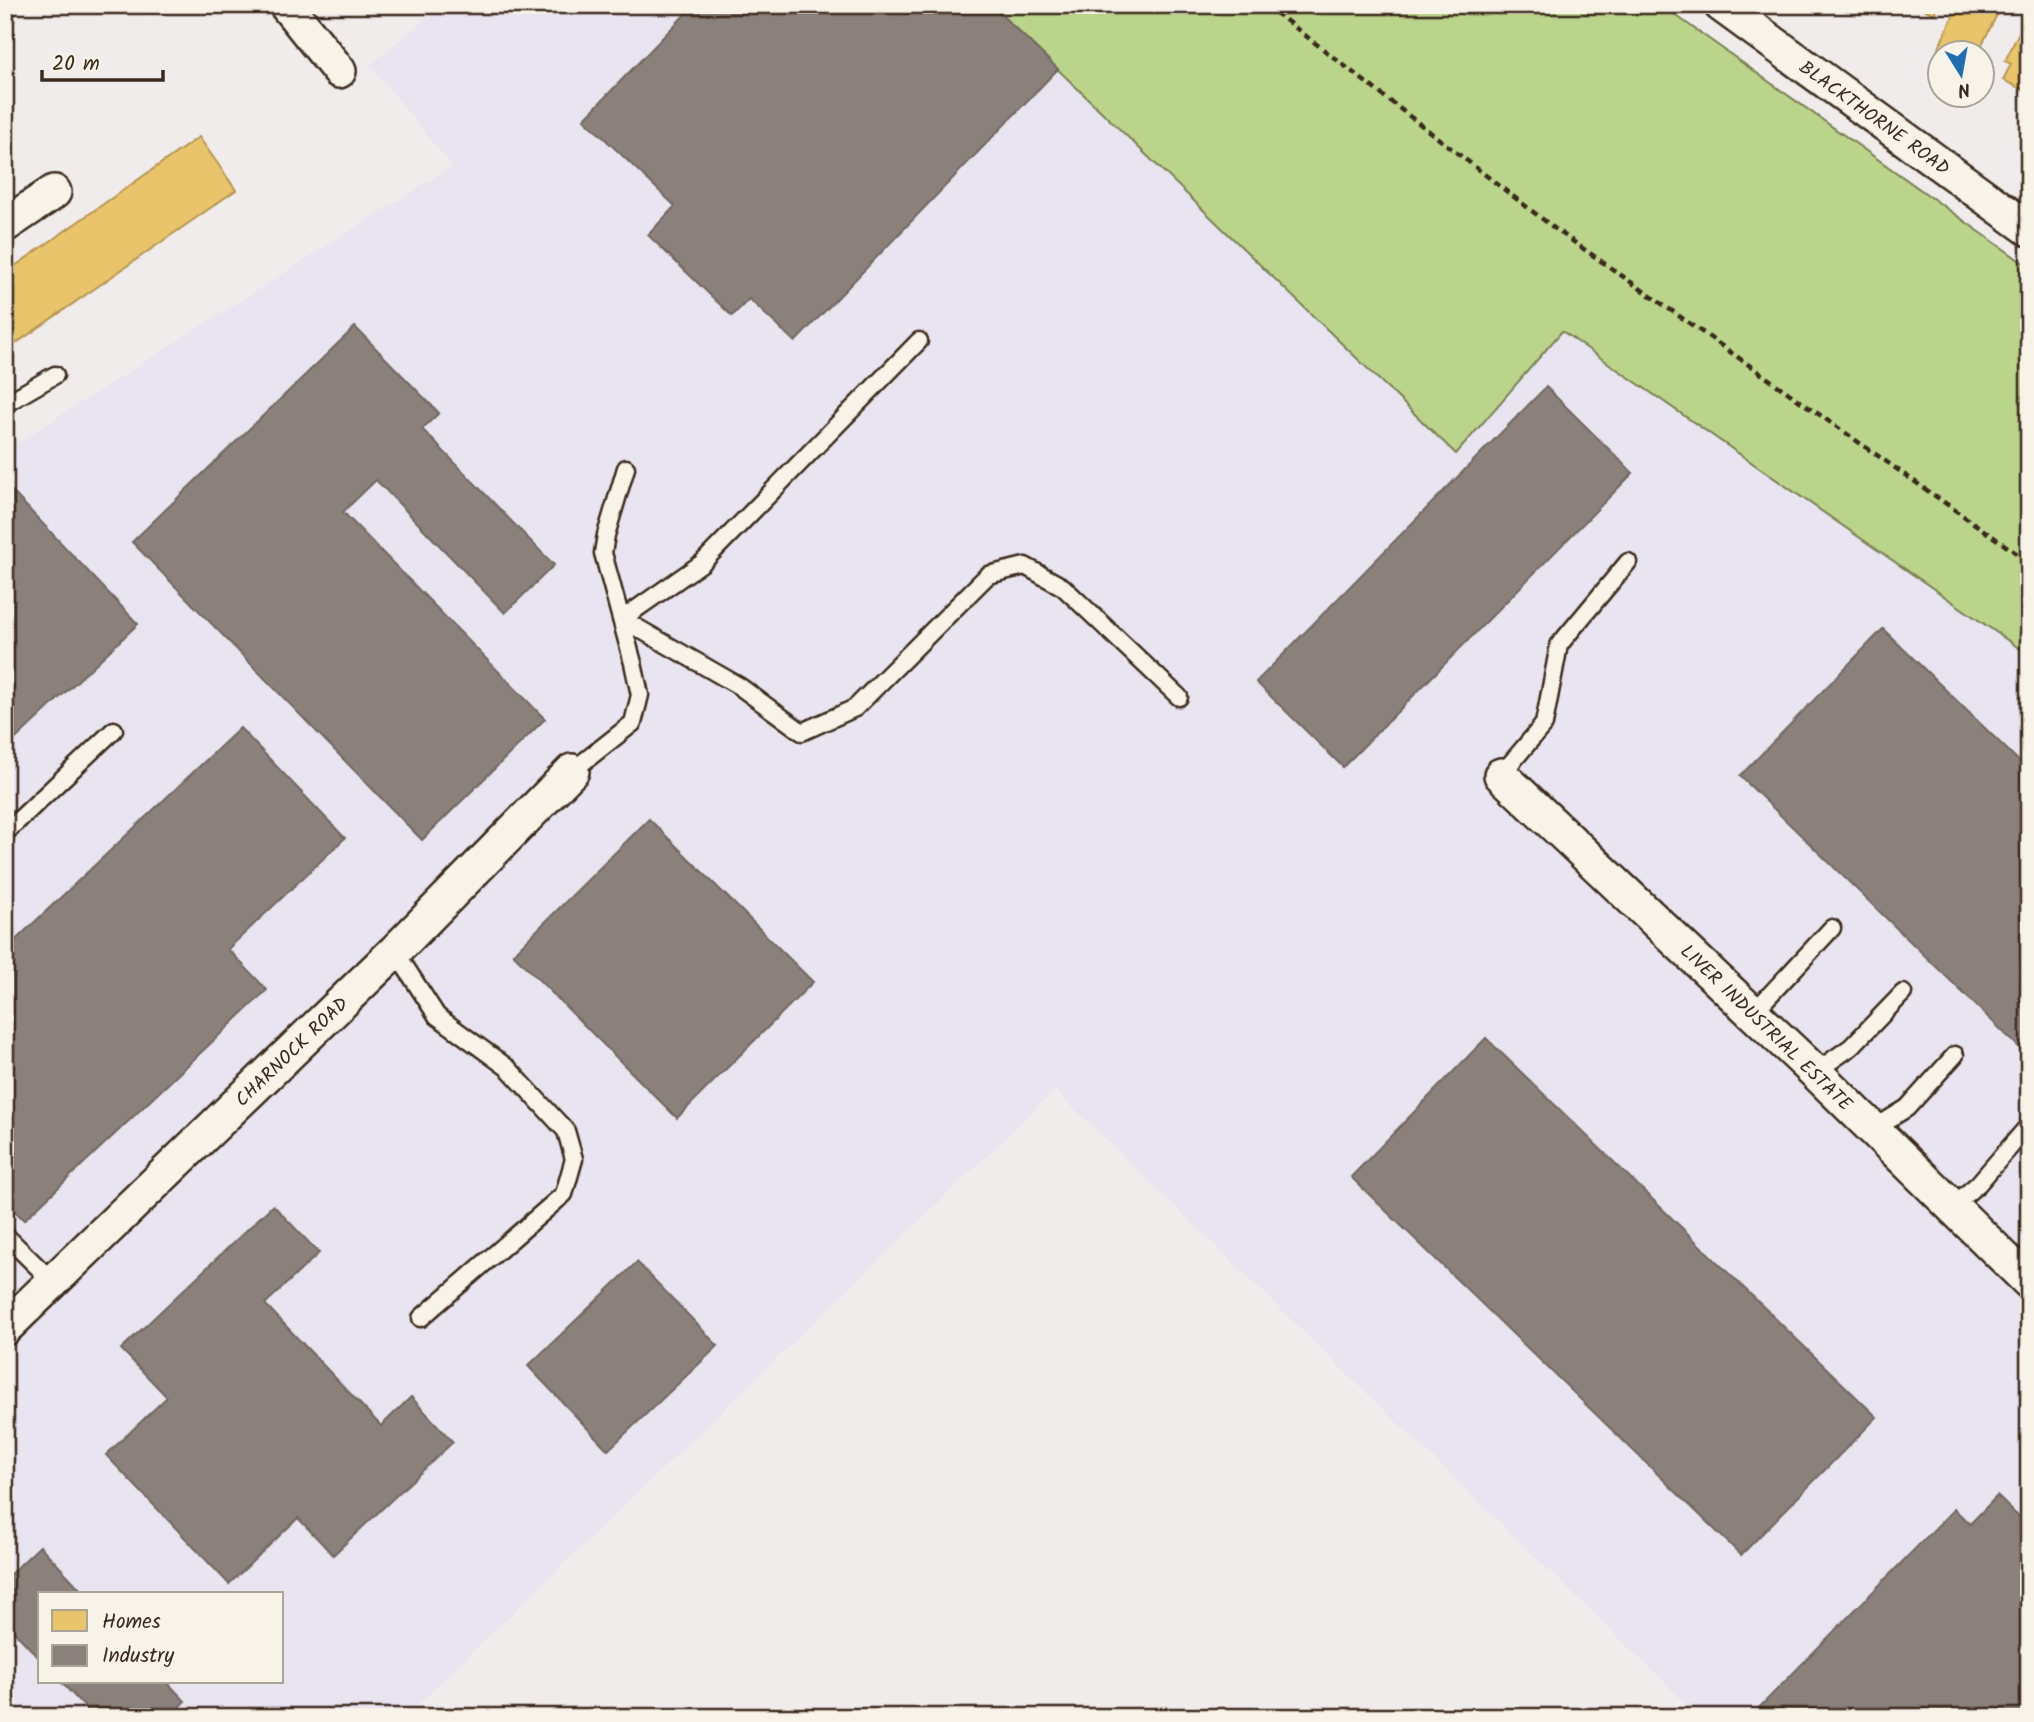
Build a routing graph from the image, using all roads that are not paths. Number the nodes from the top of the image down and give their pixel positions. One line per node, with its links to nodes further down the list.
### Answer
1 (286, 5): 3 (street)
2 (1721, 5): 6 (street, BLACKTHORNE ROAD)
3 (339, 71)
4 (54, 192): 5 (street)
5 (5, 225)
6 (2029, 229)
7 (919, 341): 12 (lane)
8 (55, 375): 9 (lane)
9 (5, 404)
10 (626, 468): 12 (lane)
11 (1628, 562): 16 (lane)
12 (622, 619): 13 (lane); 15 (lane)
13 (1179, 697)
14 (114, 730): 17 (lane)
15 (572, 771): 19 (street, CHARNOCK ROAD)
16 (1501, 775): 21 (street, LIVER INDUSTRIAL ESTATE)
17 (5, 832)
18 (1832, 928): 21 (lane)
19 (395, 951): 28 (street, CHARNOCK ROAD); 30 (lane)
20 (1903, 993): 23 (lane)
21 (1753, 1013): 23 (street, LIVER INDUSTRIAL ESTATE)
22 (1955, 1055): 25 (lane)
23 (1815, 1072): 25 (street, LIVER INDUSTRIAL ESTATE)
24 (2029, 1125): 26 (lane)
25 (1873, 1129): 26 (street, LIVER INDUSTRIAL ESTATE)
26 (1951, 1207): 29 (street, LIVER INDUSTRIAL ESTATE)
27 (5, 1235): 28 (lane)
28 (52, 1281): 31 (street, CHARNOCK ROAD)
29 (2029, 1282)
30 (421, 1318)
31 (5, 1328)

